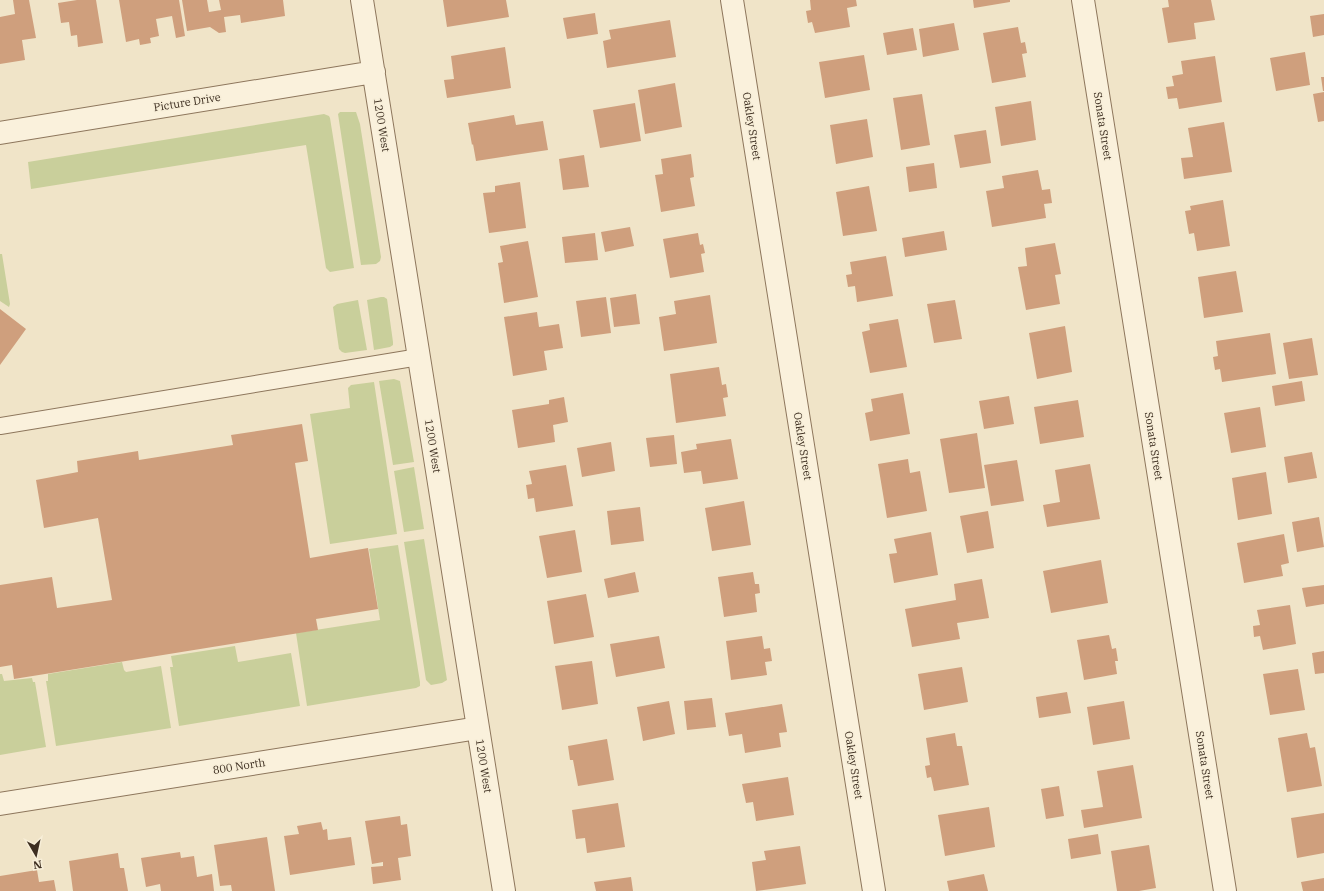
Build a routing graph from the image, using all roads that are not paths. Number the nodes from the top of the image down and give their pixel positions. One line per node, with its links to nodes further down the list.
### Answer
1 (362, 0): 4 (street, 1200 West)
2 (732, 0): 11 (street, Oakley Street)
3 (1083, 0): 12 (street, Sonata Street)
4 (374, 72): 5 (street, Picture Drive); 6 (street, 1200 West)
5 (0, 133)
6 (419, 357): 7 (lane); 8 (street, 1200 West)
7 (0, 426)
8 (478, 728): 9 (street, 800 North); 10 (street, 1200 West)
9 (0, 804)
10 (504, 891)
11 (874, 891)
12 (1225, 891)

